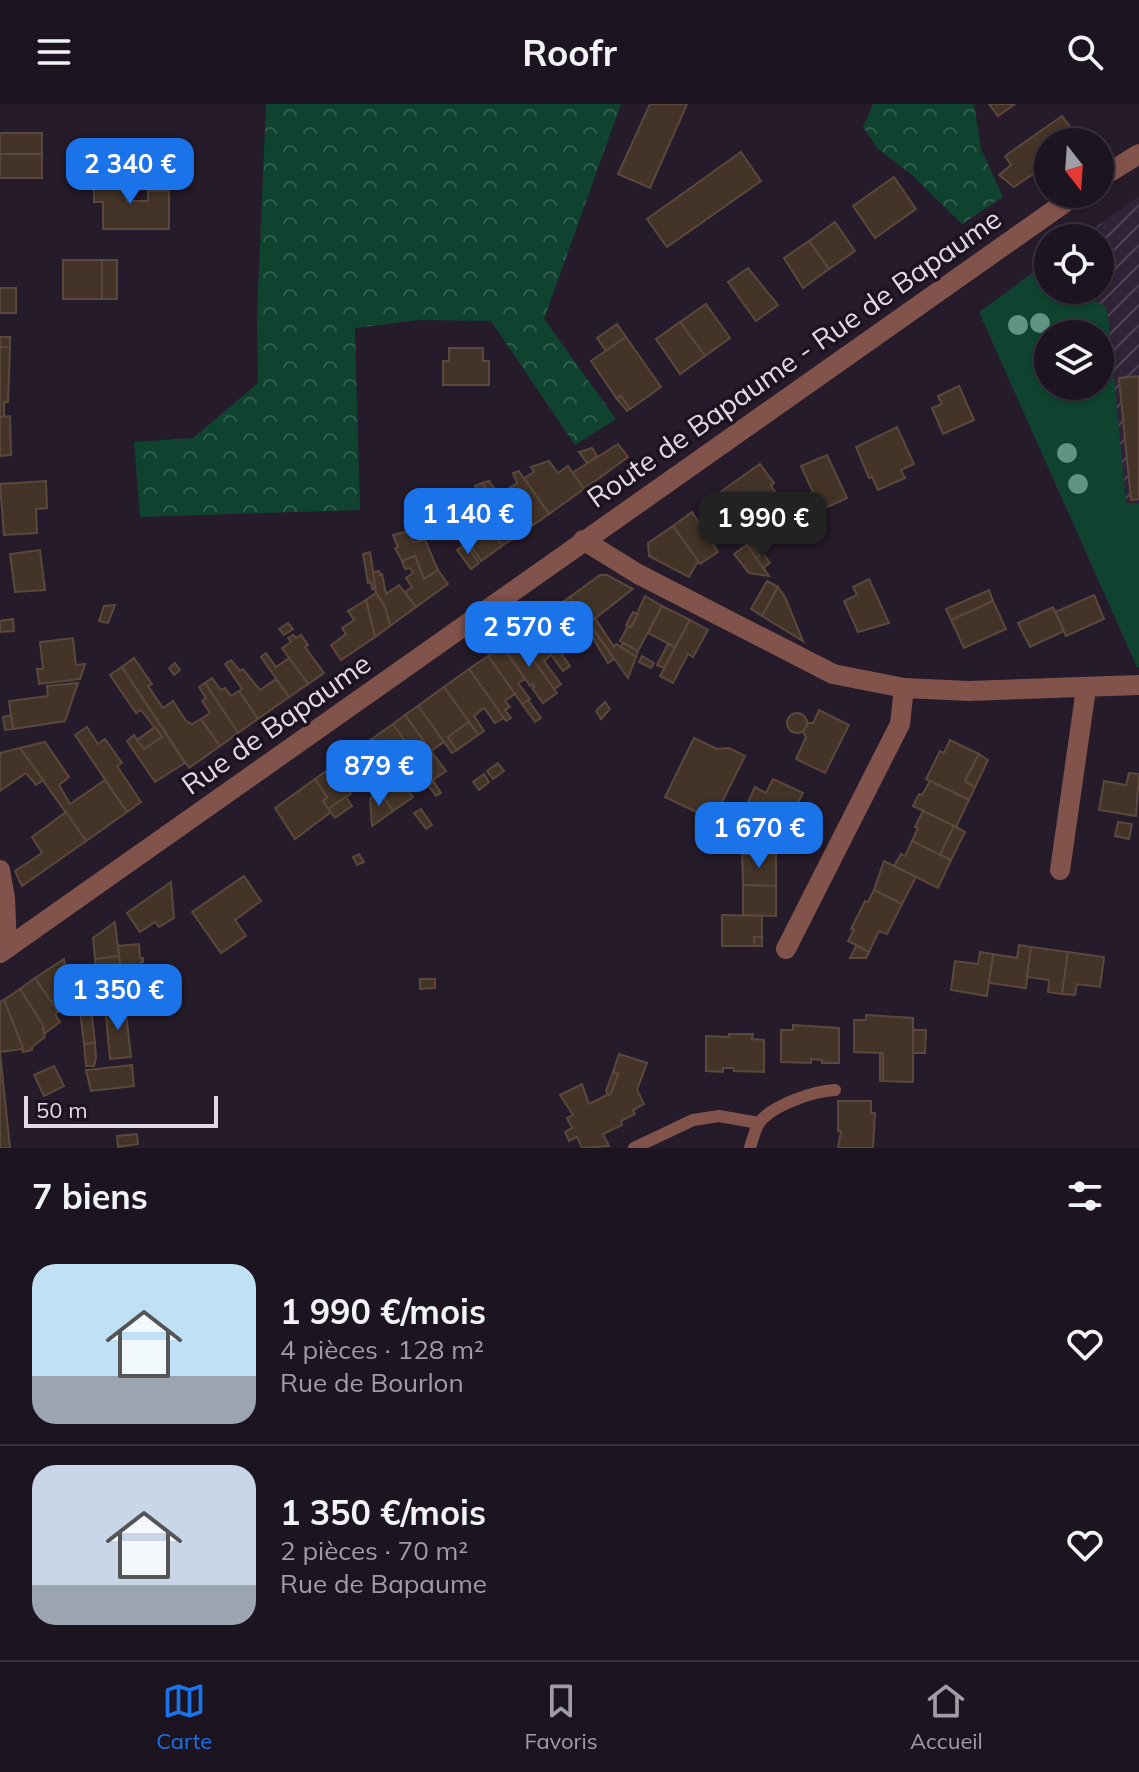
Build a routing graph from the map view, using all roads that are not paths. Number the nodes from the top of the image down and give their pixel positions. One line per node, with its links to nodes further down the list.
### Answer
1 (1139, 154): 2 (street)
2 (1114, 169)
3 (1057, 208): 4 (street, Route de Bapaume - Rue de Bapaume)
4 (583, 540): 6 (street); 11 (street, Rue de Bapaume)
5 (1139, 685): 7 (street)
6 (904, 688): 7 (street); 10 (street)
7 (1086, 689): 9 (street)
8 (0, 870): 11 (street)
9 (1060, 870)
10 (786, 949)
11 (3, 951)
12 (835, 1090): 13 (lane)
13 (759, 1123): 14 (lane); 15 (lane)
14 (634, 1148)
15 (750, 1148)

